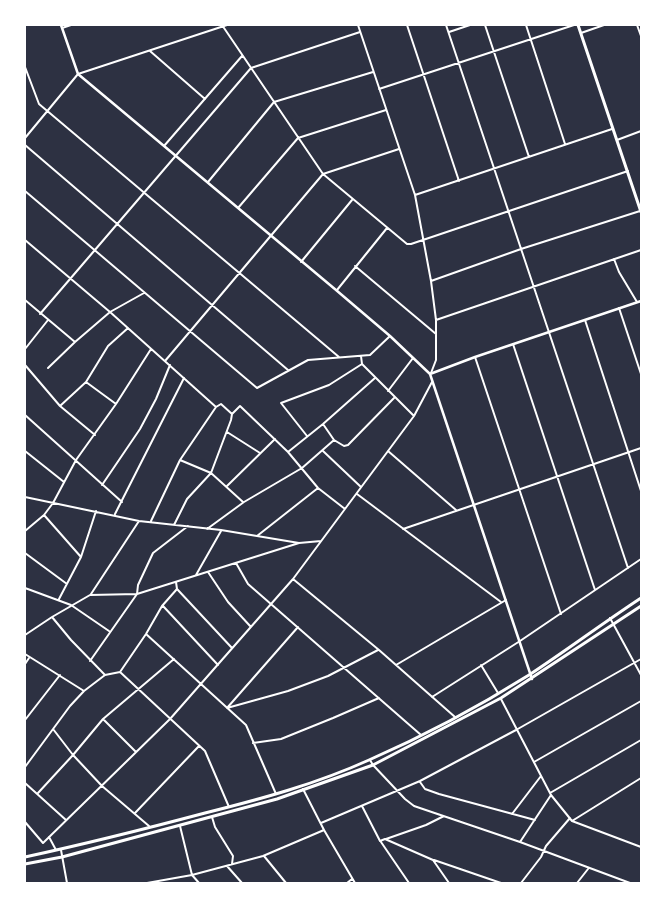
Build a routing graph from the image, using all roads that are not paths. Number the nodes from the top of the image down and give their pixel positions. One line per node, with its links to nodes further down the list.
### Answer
1 (71, 25): 13 (street)
2 (227, 25): 14 (street)
3 (358, 25): 15 (street)
4 (407, 25): 28 (street)
5 (446, 25): 16 (street)
6 (470, 25): 16 (street)
7 (485, 25): 21 (street)
8 (526, 25): 19 (street)
9 (574, 25): 19 (street)
10 (578, 25): 17 (main road)
11 (604, 25): 17 (street)
12 (637, 25): 18 (street)
13 (62, 26): 27 (street)
14 (222, 26): 20 (street); 22 (street)
15 (360, 32): 25 (street); 26 (street)
16 (448, 32): 23 (street)
17 (581, 33): 34 (main road)
18 (641, 36)
19 (530, 40): 21 (street); 40 (street)
20 (150, 50): 27 (street); 30 (street)
21 (494, 52): 23 (street); 44 (street)
22 (242, 56): 25 (street); 30 (street)
23 (459, 63): 28 (street); 45 (street)
24 (25, 67): 33 (street)
25 (251, 68): 31 (street); 43 (street)
26 (374, 72): 29 (street); 31 (street)
27 (78, 74): 33 (street); 41 (street)
28 (424, 75): 29 (street); 48 (street)
29 (380, 90): 32 (street)
30 (205, 98): 41 (street)
31 (274, 102): 37 (street); 49 (street)
32 (386, 110): 37 (street); 42 (street)
33 (48, 111): 36 (street); 51 (street)
34 (613, 129): 38 (main road); 40 (street)
35 (641, 132): 38 (street)
36 (25, 138)
37 (298, 138): 47 (street); 54 (street)
38 (617, 140): 46 (main road)
39 (25, 145): 57 (street)
40 (566, 145): 44 (street)
41 (164, 146): 43 (street)
42 (400, 149): 47 (street); 52 (street)
43 (176, 156): 49 (street); 51 (street)
44 (530, 157): 45 (street)
45 (494, 169): 48 (street); 55 (street)
46 (628, 171): 55 (street); 56 (main road)
47 (323, 174): 53 (street); 59 (street)
48 (459, 180): 52 (street)
49 (208, 182): 54 (street)
50 (25, 191): 63 (street)
51 (144, 193): 57 (street); 68 (street)
52 (415, 195): 61 (street)
53 (353, 200): 58 (street); 66 (street)
54 (238, 208): 59 (street)
55 (508, 211): 61 (street); 62 (street)
56 (641, 211): 62 (street)
57 (117, 224): 63 (street); 77 (street)
58 (387, 228): 61 (street); 67 (street)
59 (271, 236): 66 (street); 68 (street)
60 (25, 240): 69 (street)
61 (423, 240): 70 (street)
62 (521, 249): 70 (street); 71 (street)
63 (94, 250): 69 (street); 73 (street)
64 (641, 250): 65 (street)
65 (614, 259): 71 (street); 76 (street)
66 (301, 262): 72 (street)
67 (355, 266): 72 (street); 87 (street)
68 (239, 273): 77 (street); 94 (street)
69 (71, 278): 79 (street); 80 (street)
70 (431, 281): 82 (street)
71 (534, 287): 82 (street); 86 (street)
72 (336, 290): 88 (street)
73 (144, 293): 79 (street); 85 (street)
74 (25, 300): 80 (street)
75 (641, 301): 76 (street)
76 (636, 302): 78 (street)
77 (212, 305): 85 (street); 102 (street)
78 (619, 308): 83 (street); 104 (street)
79 (110, 312): 84 (street); 89 (street)
80 (40, 314): 81 (street)
81 (48, 320): 89 (street); 91 (street)
82 (436, 320): 87 (street)
83 (585, 320): 86 (street); 128 (street)
84 (128, 328): 92 (street); 107 (street)
85 (190, 331): 97 (street); 102 (street)
86 (549, 332): 90 (street); 132 (street)
87 (436, 334): 103 (street)
88 (390, 336): 93 (street); 96 (street)
89 (74, 342): 101 (street)
90 (514, 344): 95 (street); 135 (street)
91 (25, 349)
92 (151, 349): 97 (street); 111 (street)
93 (361, 356): 94 (street); 98 (street)
94 (339, 357): 102 (street)
95 (475, 357): 103 (street); 141 (street)
96 (413, 358): 103 (street); 109 (street)
97 (165, 361): 100 (street)
98 (362, 364): 106 (street); 120 (street)
99 (25, 365): 112 (street)
100 (170, 365): 105 (street); 137 (street)
101 (48, 368)
102 (288, 370)
103 (430, 374): 108 (street)
104 (641, 374)
105 (184, 378): 113 (street); 145 (street)
106 (375, 378): 109 (street); 117 (street)
107 (86, 382): 111 (street); 112 (street)
108 (432, 382): 116 (street); 148 (street)
109 (388, 391): 110 (street)
110 (395, 398): 116 (street); 122 (street)
111 (116, 404): 119 (street)
112 (60, 406): 119 (street)
113 (216, 407): 114 (street); 131 (street)
114 (232, 414): 118 (street); 121 (street)
115 (25, 415): 130 (street)
116 (414, 416): 126 (street)
117 (323, 424): 120 (street); 122 (street)
118 (227, 432): 129 (street); 134 (street)
119 (95, 435): 130 (street)
120 (307, 436): 127 (street)
121 (276, 439): 127 (street); 129 (street)
122 (334, 440): 124 (street)
123 (641, 448): 128 (street)
124 (323, 450): 133 (street); 139 (street)
125 (25, 451): 136 (street)
126 (388, 451): 139 (street); 150 (street)
127 (288, 452): 133 (street)
128 (628, 452): 132 (street); 142 (street)
129 (260, 453): 138 (street)
130 (76, 460): 136 (street); 137 (street)
131 (180, 460): 134 (street); 155 (street)
132 (593, 464): 135 (street); 169 (street)
133 (302, 468): 140 (street); 146 (street)
134 (211, 473): 138 (street); 156 (street)
135 (557, 476): 141 (street); 177 (street)
136 (64, 482): 147 (street)
137 (102, 485): 145 (street)
138 (227, 486): 146 (street)
139 (361, 487): 143 (street)
140 (318, 488): 149 (street); 162 (street)
141 (519, 489): 148 (street); 188 (street)
142 (641, 491)
143 (356, 494): 149 (street); 158 (street)
144 (25, 497): 147 (street)
145 (122, 502): 153 (street)
146 (244, 502): 159 (street)
147 (53, 503): 151 (street); 152 (street)
148 (474, 504): 150 (street); 182 (street)
149 (345, 509): 163 (street)
150 (456, 510): 158 (street)
151 (96, 511): 153 (street); 166 (street)
152 (44, 515): 161 (street); 166 (street)
153 (115, 515): 154 (street)
154 (138, 521): 155 (street); 179 (street)
155 (151, 521): 156 (street)
156 (174, 525): 157 (street)
157 (188, 526): 159 (street); 178 (street)
158 (403, 529): 183 (street)
159 (206, 530): 160 (street)
160 (221, 530): 162 (street); 171 (street)
161 (25, 532)
162 (256, 536): 164 (street)
163 (321, 541): 164 (street); 172 (street)
164 (298, 543): 168 (street)
165 (25, 553): 174 (street)
166 (81, 557): 174 (street)
167 (641, 559): 169 (street)
168 (236, 563): 170 (street); 184 (street)
169 (628, 568): 177 (street)
170 (208, 572): 171 (street); 192 (street)
171 (196, 575): 173 (street)
172 (293, 579): 184 (street); 199 (street)
173 (176, 582): 176 (street); 178 (street)
174 (67, 584): 181 (street)
175 (25, 588): 181 (street)
176 (176, 588): 186 (street); 198 (street)
177 (595, 590): 188 (street)
178 (137, 594): 179 (street); 194 (street)
179 (90, 595): 185 (street)
180 (641, 598): 190 (main road)
181 (59, 599): 185 (street)
182 (506, 600): 183 (street); 197 (street)
183 (501, 602): 208 (street)
184 (271, 604): 192 (street); 193 (street)
185 (71, 605): 189 (street); 194 (street)
186 (162, 606): 195 (street); 207 (street)
187 (641, 606): 191 (main road)
188 (560, 614): 197 (street)
189 (52, 617): 196 (street); 204 (street)
190 (610, 618): 191 (street); 212 (main road)
191 (614, 624): 205 (street); 216 (main road)
192 (251, 627): 198 (street)
193 (298, 627): 210 (street); 225 (street)
194 (109, 631): 204 (street)
195 (146, 634): 202 (street); 211 (street)
196 (25, 635)
197 (520, 641): 209 (street); 212 (street)
198 (232, 648): 207 (street)
199 (379, 650): 208 (street); 210 (street)
200 (25, 654): 201 (street)
201 (30, 657): 206 (street); 213 (street)
202 (174, 659): 217 (street); 218 (street)
203 (641, 659): 205 (street)
204 (90, 660): 214 (street)
205 (635, 662): 215 (street); 232 (street)
206 (25, 664)
207 (218, 665): 217 (street)
208 (396, 665): 221 (street)
209 (481, 665): 220 (street); 221 (street)
210 (344, 668): 222 (street); 225 (street)
211 (120, 672): 214 (street); 218 (street)
212 (531, 673): 216 (street); 220 (main road)
213 (60, 675): 219 (street); 229 (street)
214 (105, 675): 219 (street)
215 (641, 675)
216 (532, 678): 223 (main road)
217 (201, 684): 225 (street); 228 (street)
218 (139, 690): 227 (street); 228 (street)
219 (84, 691): 231 (street)
220 (498, 693): 226 (main road)
221 (432, 697): 226 (street)
222 (378, 698): 233 (street); 235 (street)
223 (501, 698): 230 (main road); 232 (street)
224 (641, 701): 240 (street)
225 (227, 708): 235 (street)
226 (455, 717): 230 (street); 233 (main road)
227 (102, 719): 237 (street); 238 (street)
228 (170, 719): 236 (street); 237 (street)
229 (25, 720)
230 (458, 721): 241 (main road)
231 (53, 729): 238 (street); 242 (street)
232 (516, 730): 240 (street); 245 (street)
233 (422, 735): 239 (main road)
234 (641, 740): 252 (street)
235 (253, 744): 251 (street)
236 (200, 746): 254 (street); 255 (street)
237 (136, 752): 247 (street)
238 (73, 755): 247 (street); 250 (street)
239 (370, 760): 241 (street); 248 (main road)
240 (534, 762): 243 (street)
241 (373, 765): 248 (main road); 249 (street)
242 (25, 767)
243 (541, 776): 252 (street); 256 (street)
244 (641, 778): 262 (street)
245 (420, 781): 249 (street); 256 (street)
246 (25, 783): 250 (street)
247 (102, 786): 255 (street); 260 (street)
248 (303, 788): 251 (main road); 258 (main road); 264 (street)
249 (398, 791): 253 (street); 257 (street)
250 (38, 793): 260 (street)
251 (276, 794): 254 (main road)
252 (551, 794): 259 (street); 261 (street)
253 (362, 806): 264 (street); 270 (street)
254 (229, 807): 266 (main road)
255 (135, 813): 266 (street)
256 (512, 814): 261 (street)
257 (444, 816): 269 (street); 271 (street)
258 (212, 817): 265 (main road); 281 (street)
259 (570, 818): 262 (street); 275 (street)
260 (66, 820): 268 (street)
261 (535, 820): 271 (street)
262 (572, 821): 272 (street)
263 (25, 822): 268 (street)
264 (321, 823): 267 (street)
265 (180, 826): 278 (main road); 284 (street)
266 (151, 828): 273 (main road)
267 (324, 830): 276 (street); 285 (street)
268 (49, 837): 274 (street)
269 (385, 839): 270 (street); 279 (street)
270 (380, 841): 294 (street)
271 (520, 842): 275 (street)
272 (641, 847)
273 (60, 850): 274 (main road); 278 (street)
274 (56, 851): 277 (main road)
275 (544, 851): 283 (street); 297 (street)
276 (263, 856): 281 (street); 291 (street)
277 (25, 857)
278 (62, 857): 280 (main road); 287 (street)
279 (433, 860): 295 (street); 296 (street)
280 (25, 864)
281 (232, 864): 282 (street)
282 (227, 866): 284 (street); 290 (street)
283 (589, 868): 298 (street); 299 (street)
284 (192, 875): 286 (street); 289 (street)
285 (352, 879): 292 (street); 293 (street)
286 (154, 882): 288 (street)
287 (67, 883)
288 (147, 883)
289 (199, 883)
290 (242, 883)
291 (286, 883)
292 (347, 883)
293 (355, 883)
294 (409, 883)
295 (449, 883)
296 (500, 883)
297 (521, 883)
298 (577, 883)
299 (630, 883)

